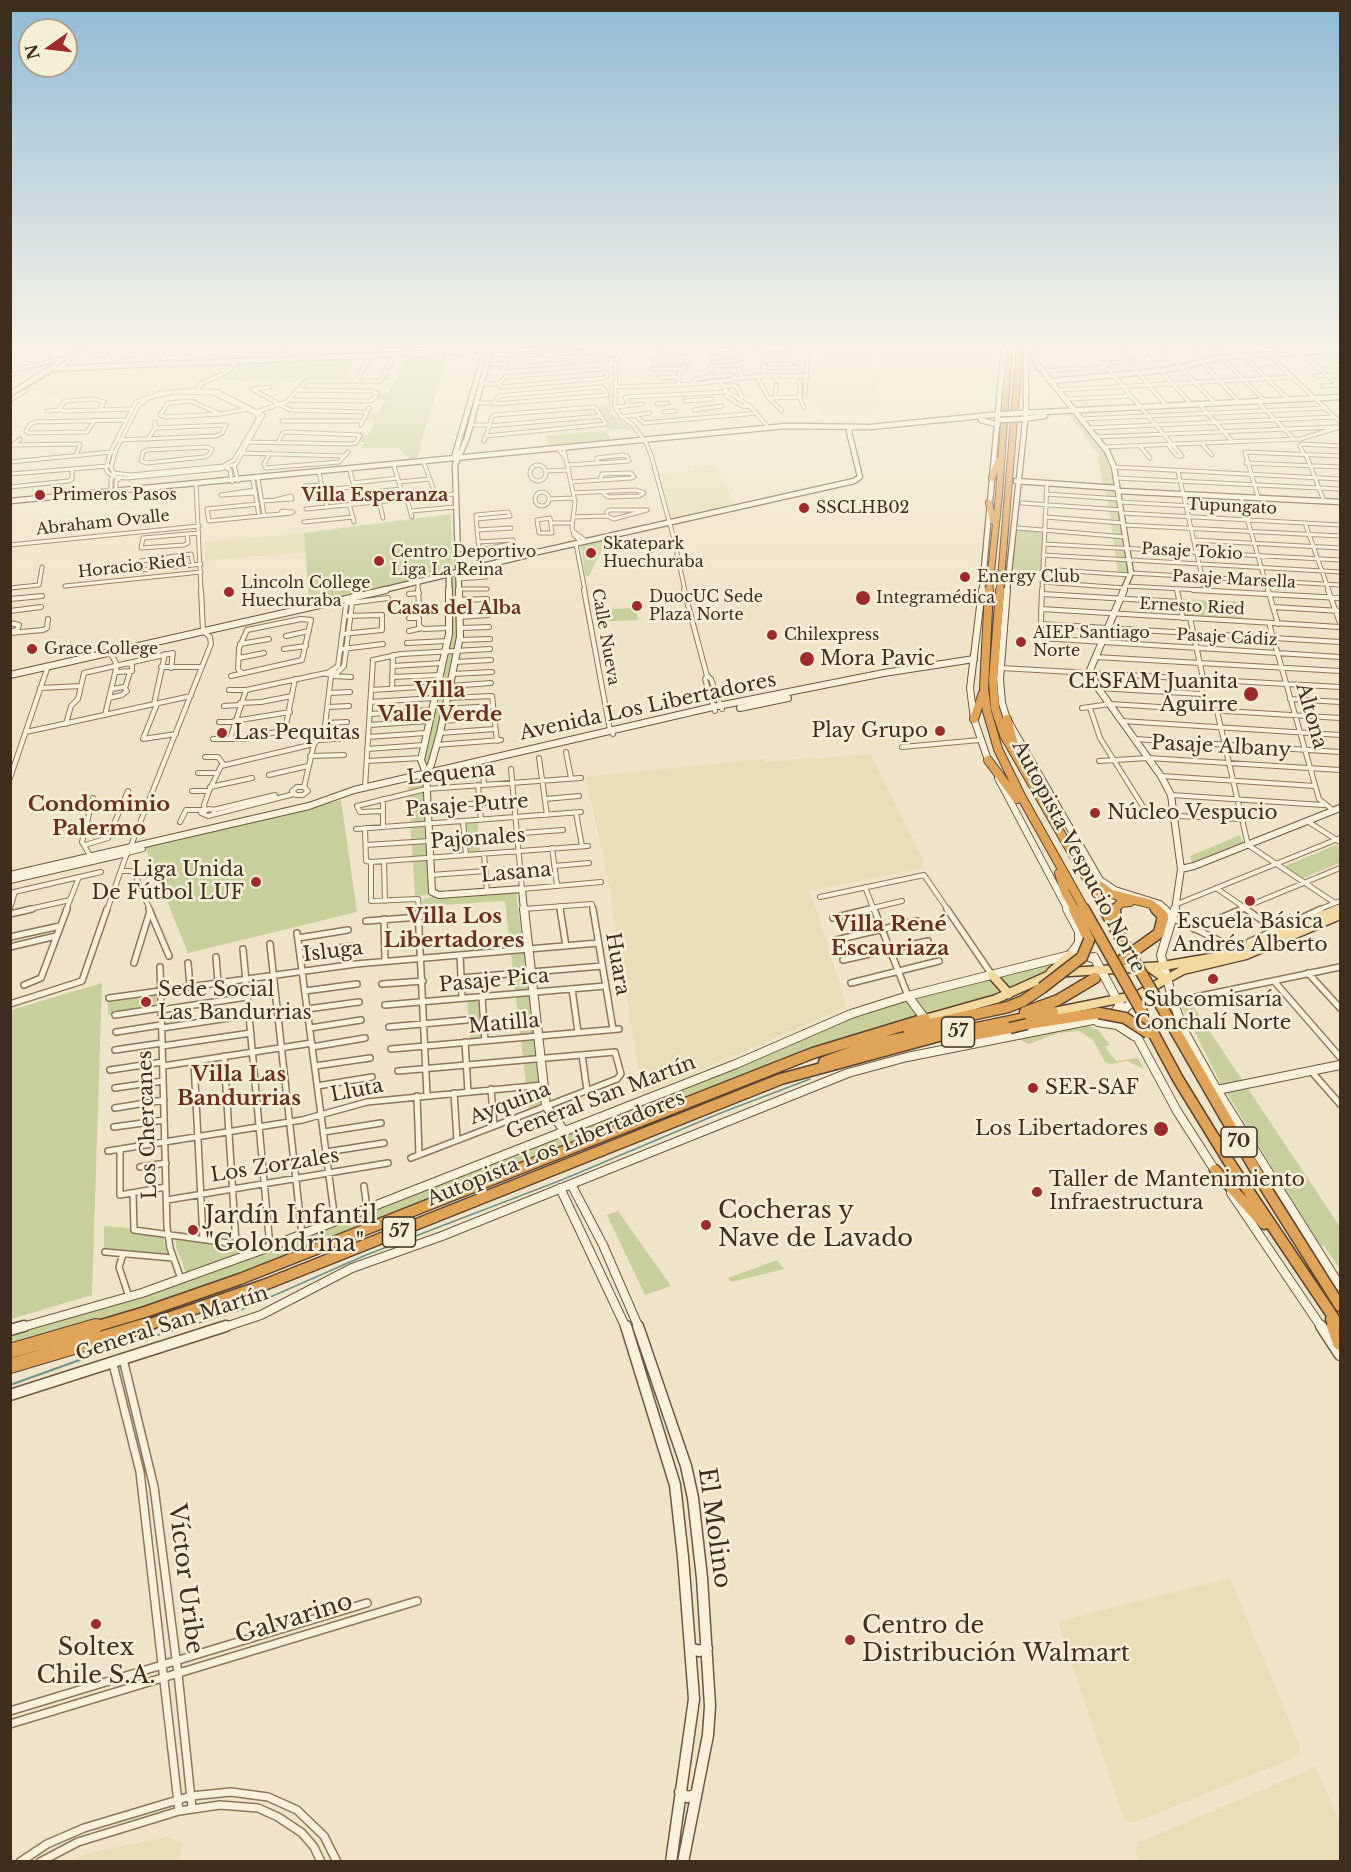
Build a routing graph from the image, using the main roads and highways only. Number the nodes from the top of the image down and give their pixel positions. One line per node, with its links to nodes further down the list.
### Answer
1 (1002, 433): 3 (highway, Autopista Vespucio Norte / 70)
2 (1013, 433): 6 (highway, Autopista Vespucio Norte / 70)
3 (1001, 450): 4 (highway); 7 (highway, Autopista Vespucio Norte / 70)
4 (992, 478)
5 (989, 503): 7 (highway)
6 (1005, 524): 8 (highway); 12 (highway, Autopista Vespucio Norte / 70)
7 (995, 530): 9 (highway, Autopista Vespucio Norte / 70)
8 (1010, 553)
9 (984, 687): 11 (highway); 14 (highway, Autopista Vespucio Norte / 70)
10 (1007, 719): 12 (highway)
11 (974, 720)
12 (1016, 752): 16 (highway, Autopista Vespucio Norte / 70)
13 (988, 760): 14 (highway)
14 (1034, 821): 15 (highway, Autopista Vespucio Norte / 70)
15 (1054, 856): 30 (highway, bridge); 31 (highway, Autopista Vespucio Norte / 70, bridge)
16 (1079, 866): 19 (highway, Autopista Vespucio Norte / 70); 19 (highway)
17 (1339, 904): 21 (main road)
18 (1341, 915): 25 (main road)
19 (1119, 936): 38 (highway, Autopista Vespucio Norte / 70, bridge)
20 (1070, 955): 22 (main road)
21 (1149, 967): 23 (main road); 25 (main road)
22 (1050, 974): 23 (main road); 26 (main road)
23 (1096, 974): 30 (highway); 34 (highway)
24 (992, 975): 26 (main road)
25 (1167, 980): 27 (main road)
26 (1010, 994): 28 (main road)
27 (1053, 1012): 29 (main road); 33 (highway, Autopista Los Libertadores / 57)
28 (925, 1019): 32 (highway)
29 (1010, 1032): 31 (highway, bridge); 33 (highway)
30 (864, 1040): 32 (highway)
31 (1162, 1049): 36 (highway, Autopista Vespucio Norte / 70)
32 (807, 1056): 41 (highway, Autopista Los Libertadores / 57)
33 (865, 1056): 34 (highway, Autopista Los Libertadores / 57)
34 (781, 1079): 42 (highway, Autopista Los Libertadores / 57)
35 (1215, 1170): 36 (highway)
36 (1283, 1244): 37 (highway, Autopista Vespucio Norte / 70)
37 (1324, 1303): 39 (highway, Autopista Vespucio Norte / 70); 40 (highway)
38 (1341, 1306)
39 (1341, 1327)
40 (1341, 1343)
41 (10, 1351)
42 (10, 1366)

